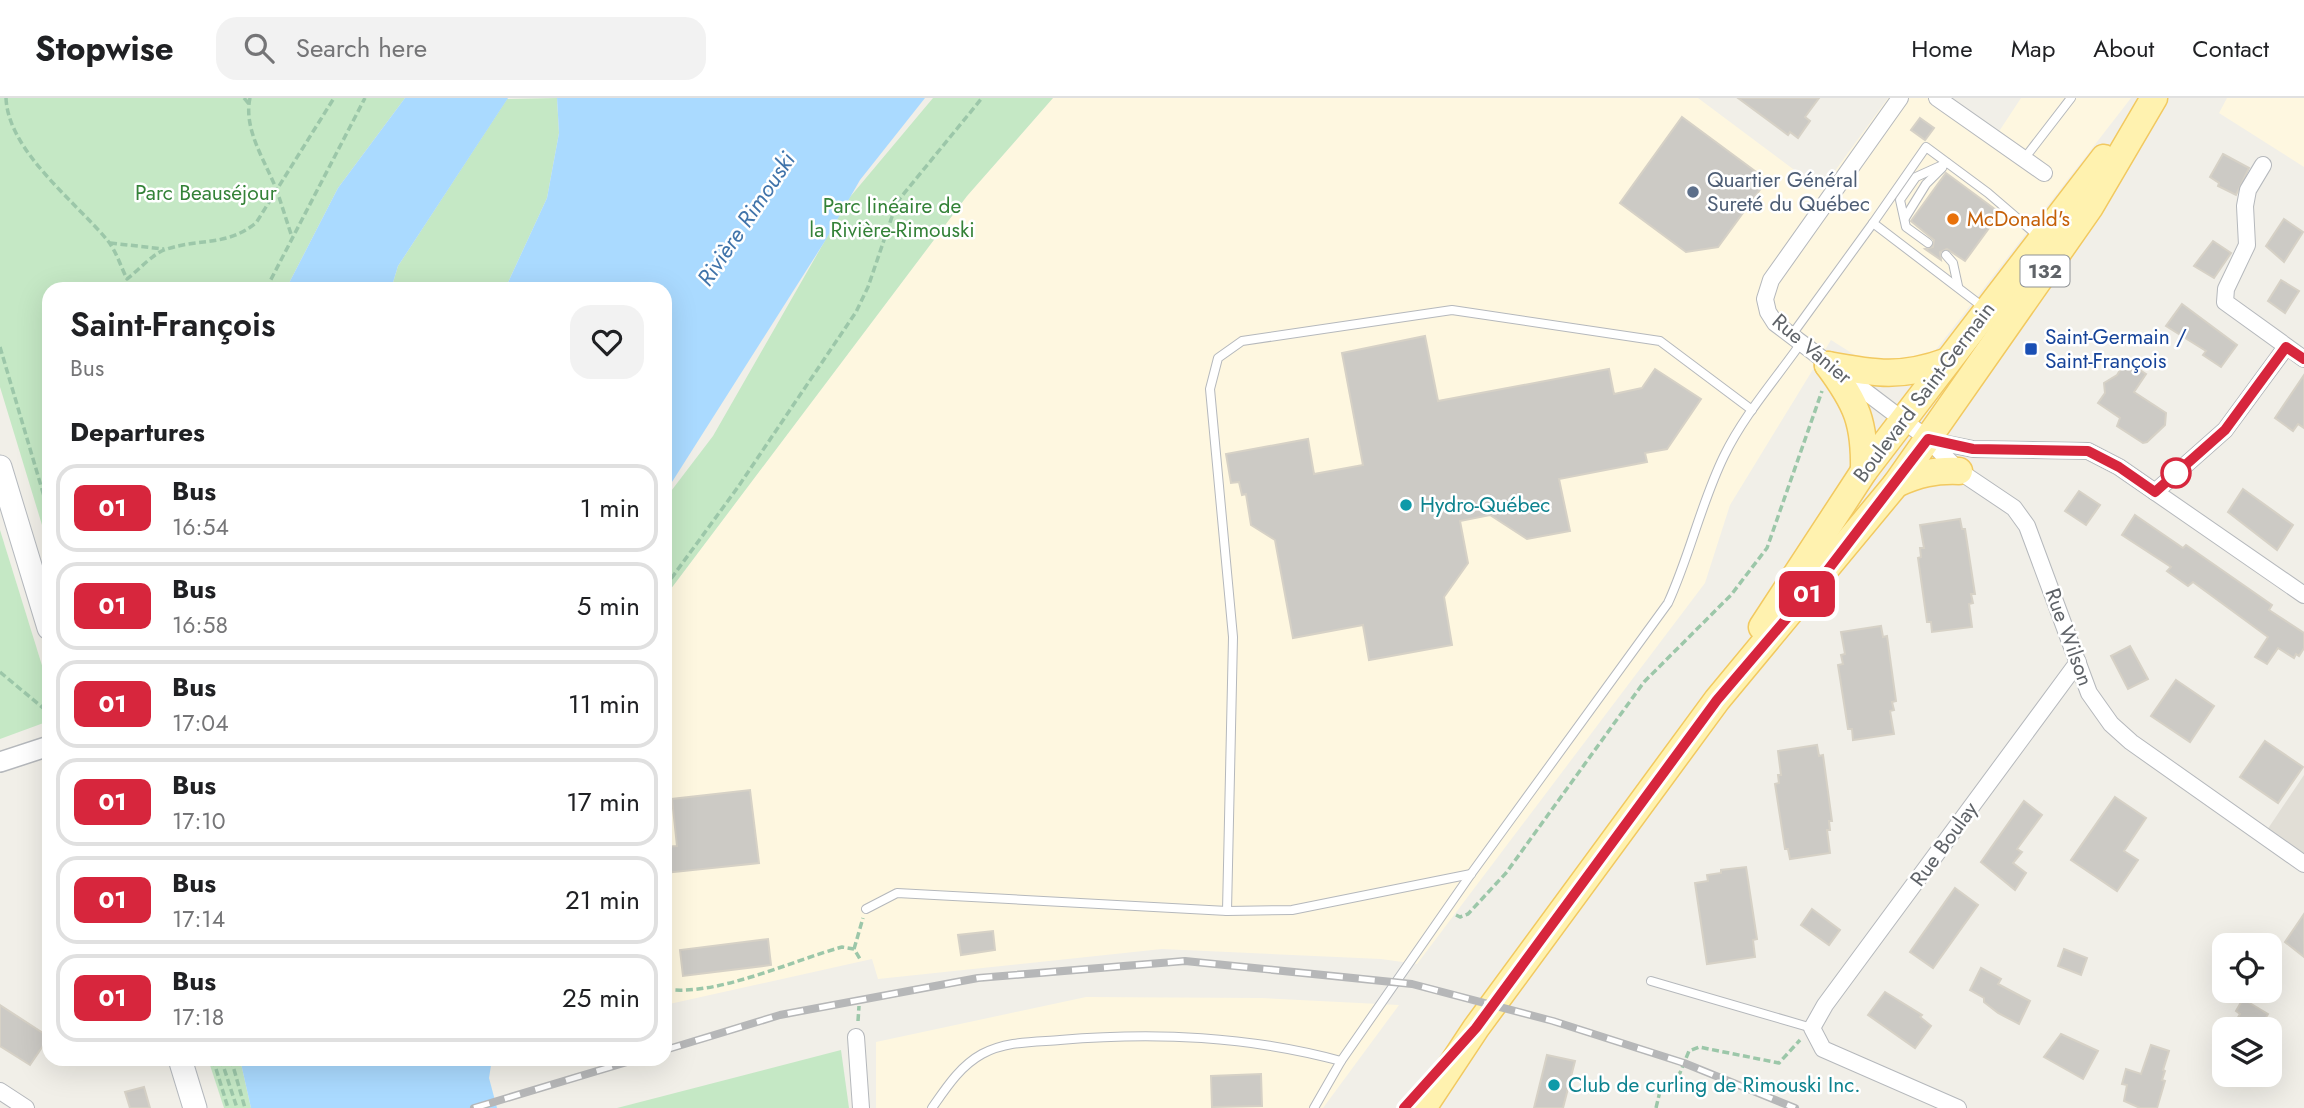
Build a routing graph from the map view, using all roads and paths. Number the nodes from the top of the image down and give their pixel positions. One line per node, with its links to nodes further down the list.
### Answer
1 (6, 98): 20 (path)
2 (244, 98): 11 (path)
3 (250, 98): 11 (path)
4 (334, 98): 16 (path)
5 (365, 98): 18 (path)
6 (982, 98): 45 (path)
7 (1900, 98): 30 (street, Rue Vanier)
8 (1937, 98): 12 (street)
9 (2071, 98): 12 (lane)
10 (2153, 98): 19 (main road, Boulevard Saint-Germain / 132); 24 (main road, Boulevard Saint-Germain / 132)
11 (249, 104): 16 (path)
12 (2024, 159): 15 (street)
13 (1947, 163): 17 (lane); 19 (lane); 21 (lane)
14 (2263, 166): 32 (street)
15 (2044, 173)
16 (277, 191): 18 (path); 22 (path)
17 (1873, 223): 28 (lane); 30 (lane)
18 (292, 237): 27 (path)
19 (2040, 238): 24 (lane); 29 (main road, Boulevard Saint-Germain / 132)
20 (110, 243): 22 (path); 25 (path)
21 (1928, 243)
22 (164, 249): 25 (path)
23 (1946, 255): 28 (lane)
24 (2046, 270): 38 (main road, Boulevard Saint-Germain / 132)
25 (127, 279): 26 (path)
26 (128, 282)
27 (269, 282)
28 (1958, 286): 29 (lane)
29 (1985, 309): 34 (main road, Boulevard Saint-Germain / 132)
30 (1796, 340): 35 (street, Rue Vanier); 36 (lane)
31 (0, 347): 43 (path)
32 (2286, 347): 33 (street); 44 (street)
33 (2304, 359)
34 (1948, 360): 35 (main road); 37 (main road, Boulevard Saint-Germain / 132)
35 (1828, 365): 37 (street, Rue Vanier); 40 (main road); 57 (path)
36 (1752, 411): 55 (lane); 58 (lane)
37 (1901, 422): 38 (street, Rue Vanier); 40 (main road, Boulevard Saint-Germain / 132)
38 (1928, 439): 41 (street, Rue Wilson); 42 (main road, Boulevard Saint-Germain / 132); 44 (street)
39 (0, 467): 47 (main road)
40 (1864, 471): 50 (main road, Boulevard Saint-Germain / 132)
41 (1959, 471): 42 (main road); 48 (street, Rue Wilson)
42 (1896, 484): 50 (main road, Boulevard Saint-Germain / 132)
43 (42, 489)
44 (2155, 492): 46 (street)
45 (672, 577)
46 (2304, 595)
47 (42, 605)
48 (2078, 662): 54 (street, Rue Wilson); 64 (street, Rue Boulay)
49 (0, 672): 51 (path)
50 (1717, 700): 63 (main road, Boulevard Saint-Germain / 132)
51 (42, 707)
52 (42, 748): 53 (street)
53 (0, 762)
54 (2304, 864)
55 (1471, 874): 57 (lane); 58 (lane)
56 (866, 909): 58 (lane); 59 (path)
57 (1446, 910): 66 (lane)
58 (1227, 911)
59 (854, 950): 60 (path); 62 (path)
60 (860, 958)
61 (1650, 981): 64 (lane)
62 (672, 989)
63 (1476, 1028): 80 (main road, Boulevard Saint-Germain / 132); 81 (main road, Boulevard Saint-Germain / 132)
64 (1812, 1028): 82 (path); 83 (street)
65 (856, 1037): 77 (street)
66 (1341, 1061): 78 (lane); 79 (lane)
67 (182, 1066): 73 (main road)
68 (215, 1066): 74 (path)
69 (224, 1066): 75 (path)
70 (233, 1066): 76 (path)
71 (0, 1091): 72 (street)
72 (26, 1108)
73 (195, 1108)
74 (228, 1108)
75 (237, 1108)
76 (245, 1108)
77 (861, 1108)
78 (932, 1108)
79 (1314, 1108)
80 (1404, 1108)
81 (1423, 1108)
82 (1656, 1108)
83 (1958, 1108)

